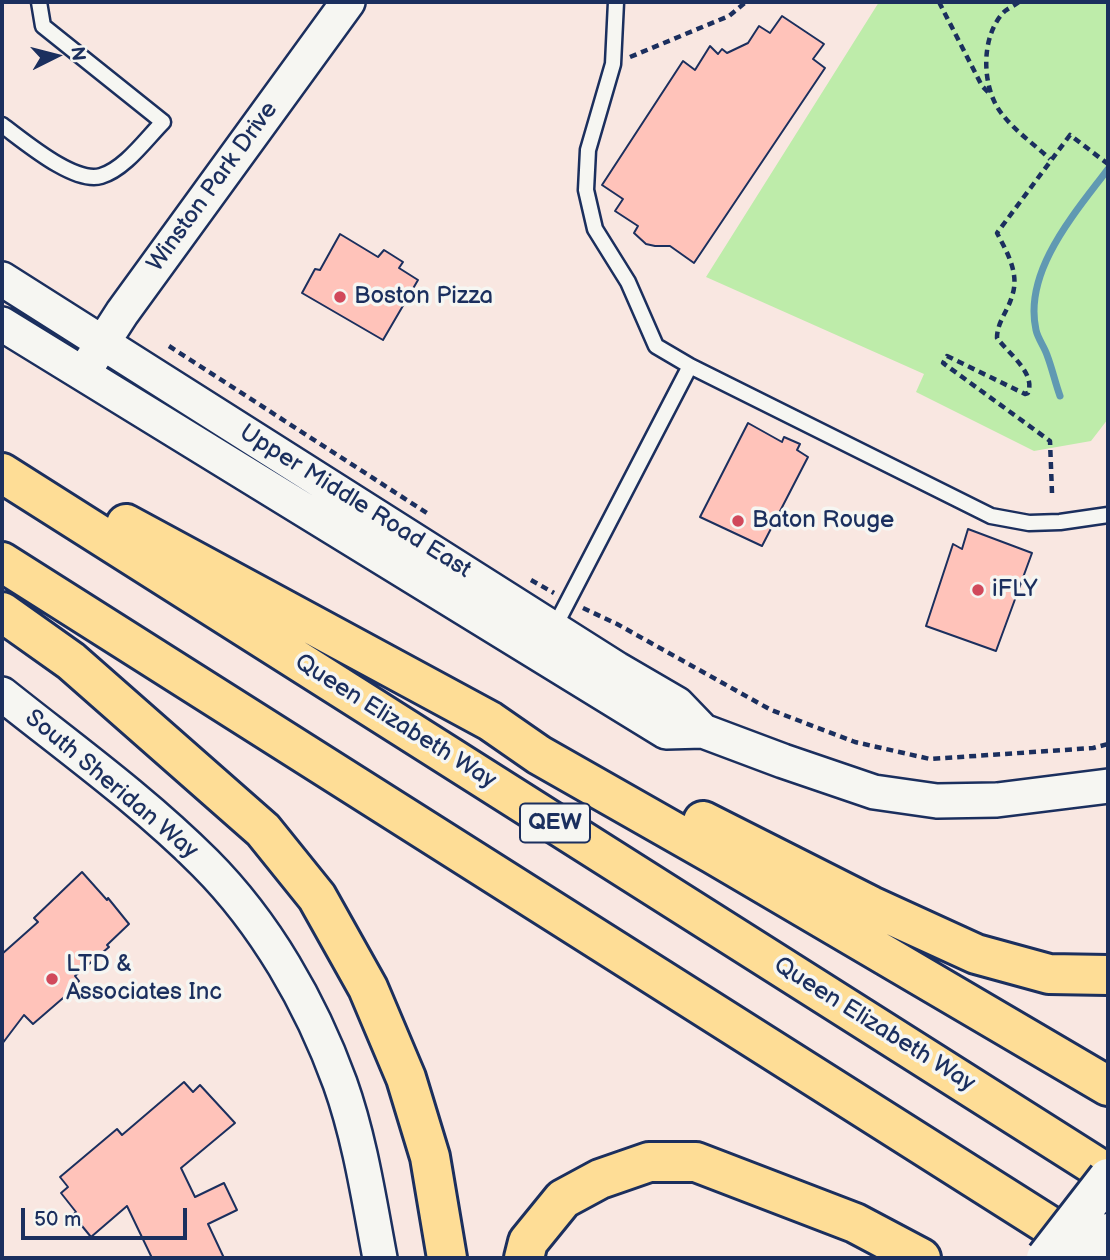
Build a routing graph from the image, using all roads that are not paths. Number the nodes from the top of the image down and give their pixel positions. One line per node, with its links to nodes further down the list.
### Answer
1 (39, 2): 4 (lane)
2 (348, 2): 7 (street, Winston Park Drive)
3 (616, 2): 8 (lane)
4 (2, 125)
5 (2, 279): 7 (street, Upper Middle Road East)
6 (2, 324): 9 (street, Upper Middle Road East)
7 (102, 343): 9 (street, Winston Park Drive); 15 (street, Upper Middle Road East)
8 (690, 366): 12 (lane); 15 (lane)
9 (82, 375): 18 (street, Upper Middle Road East)
10 (2, 460): 17 (highway)
11 (2, 473): 22 (highway, Queen Elizabeth Way / QEW)
12 (1108, 515)
13 (2, 562): 30 (highway)
14 (2, 612): 25 (highway)
15 (561, 615): 18 (street, Upper Middle Road East)
16 (2, 694): 24 (street, South Sheridan Way)
17 (489, 721): 20 (highway); 21 (highway)
18 (703, 731): 19 (street, Upper Middle Road East)
19 (1108, 786)
20 (1108, 975)
21 (1108, 1086)
22 (1108, 1176): 28 (main road, bridge)
23 (1108, 1233): 29 (main road, bridge)
24 (380, 1258)
25 (447, 1258)
26 (524, 1258): 27 (highway)
27 (921, 1258)
28 (1046, 1258)
29 (1087, 1258)
30 (1101, 1258)

